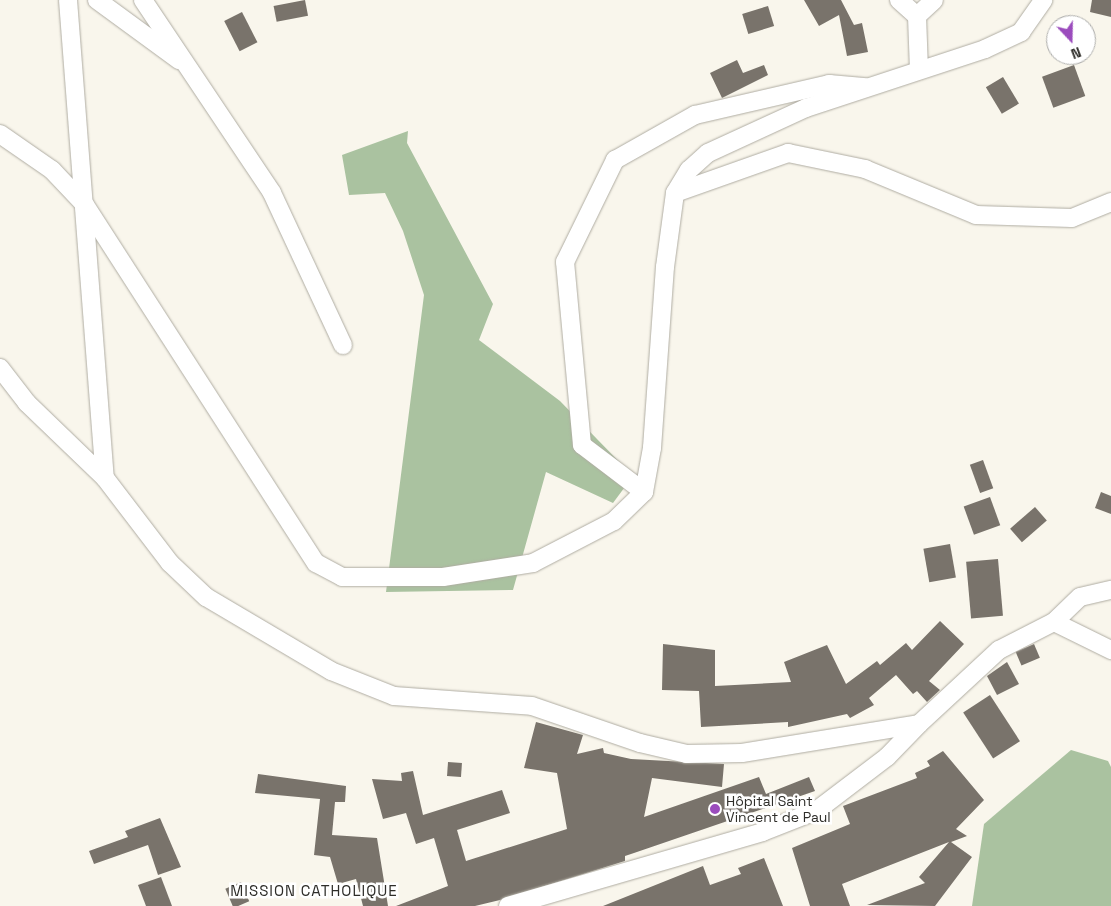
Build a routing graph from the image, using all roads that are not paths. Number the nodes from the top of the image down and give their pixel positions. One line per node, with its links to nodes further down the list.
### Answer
1 (68, 0): 14 (street)
2 (97, 0): 8 (street)
3 (143, 0): 8 (street)
4 (899, 0): 7 (street)
5 (934, 0): 7 (street)
6 (1043, 0): 9 (street)
7 (918, 16): 9 (street)
8 (189, 67): 15 (street)
9 (918, 70): 10 (street)
10 (876, 88): 12 (street); 18 (street)
11 (0, 134): 14 (street)
12 (675, 193): 13 (street); 18 (street)
13 (1111, 202)
14 (85, 205): 17 (street); 18 (street)
15 (342, 345)
16 (0, 368): 17 (street)
17 (105, 478): 22 (street)
18 (644, 492)
19 (1111, 590): 20 (street)
20 (1054, 622): 21 (street); 22 (street)
21 (1111, 650)
22 (918, 724): 23 (street)
23 (508, 906)

